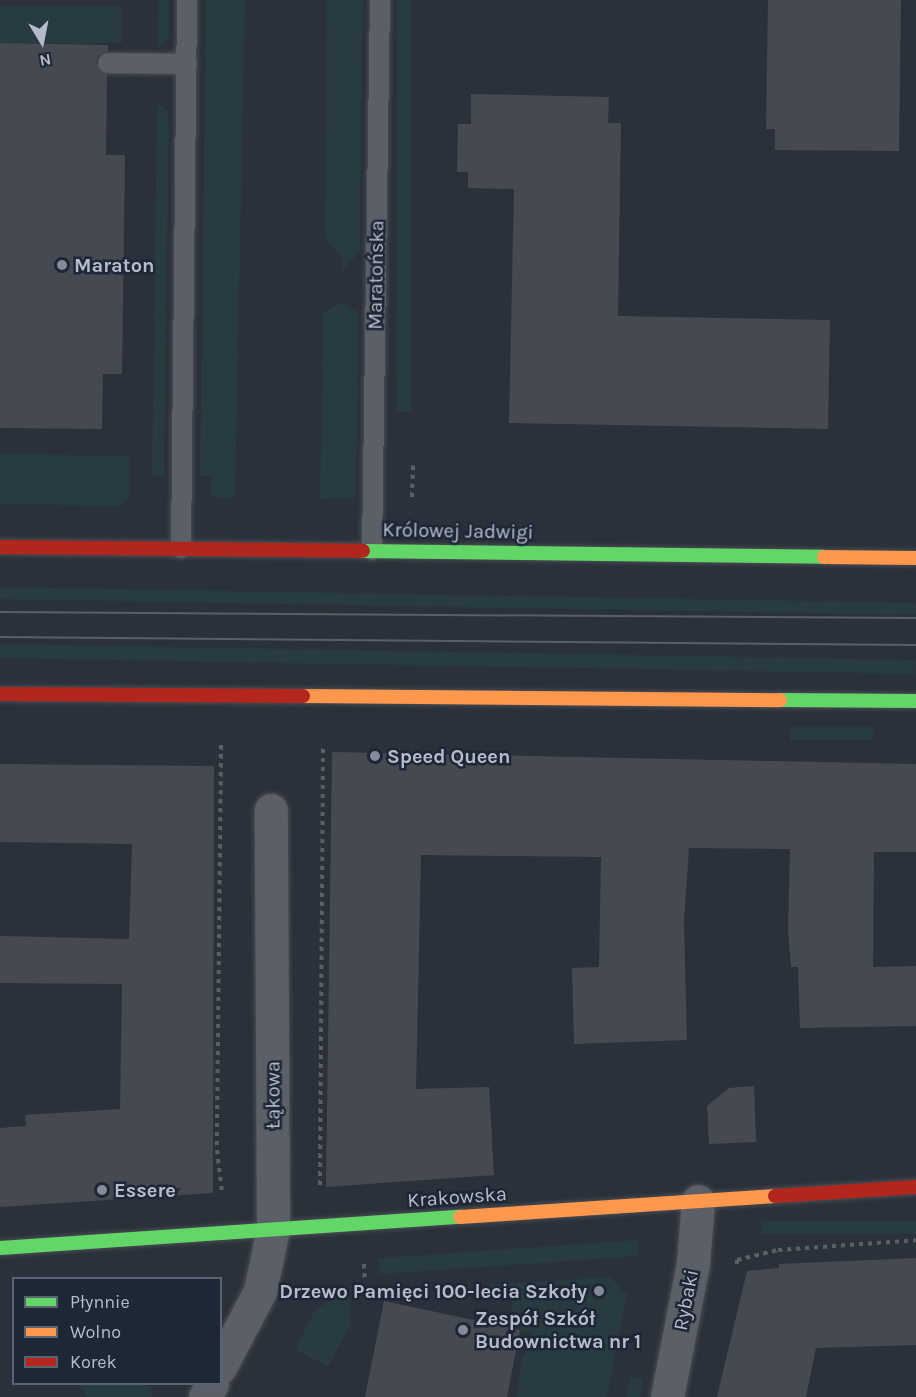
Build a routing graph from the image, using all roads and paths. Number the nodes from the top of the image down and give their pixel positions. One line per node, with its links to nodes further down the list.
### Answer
1 (187, 0): 4 (lane)
2 (380, 0): 9 (lane, Maratońska)
3 (108, 63): 4 (lane)
4 (187, 64): 8 (lane)
5 (413, 461): 6 (path)
6 (412, 497)
7 (0, 546): 8 (street, Królowej Jadwigi)
8 (181, 548): 9 (street, Królowej Jadwigi)
9 (372, 550): 10 (street, Królowej Jadwigi)
10 (916, 558)
11 (0, 694): 12 (street)
12 (916, 701)
13 (221, 745): 18 (path)
14 (323, 746): 17 (path)
15 (271, 810): 20 (street, Łąkowa)
16 (916, 1187): 19 (street, Krakowska)
17 (320, 1192)
18 (222, 1195)
19 (698, 1201): 20 (street, Krakowska); 27 (street, Rybaki)
20 (273, 1229): 22 (street, Krakowska); 26 (street, Łąkowa)
21 (916, 1240): 24 (path)
22 (0, 1248)
23 (364, 1258): 25 (path)
24 (735, 1271)
25 (365, 1281)
26 (222, 1363)
27 (667, 1397)

